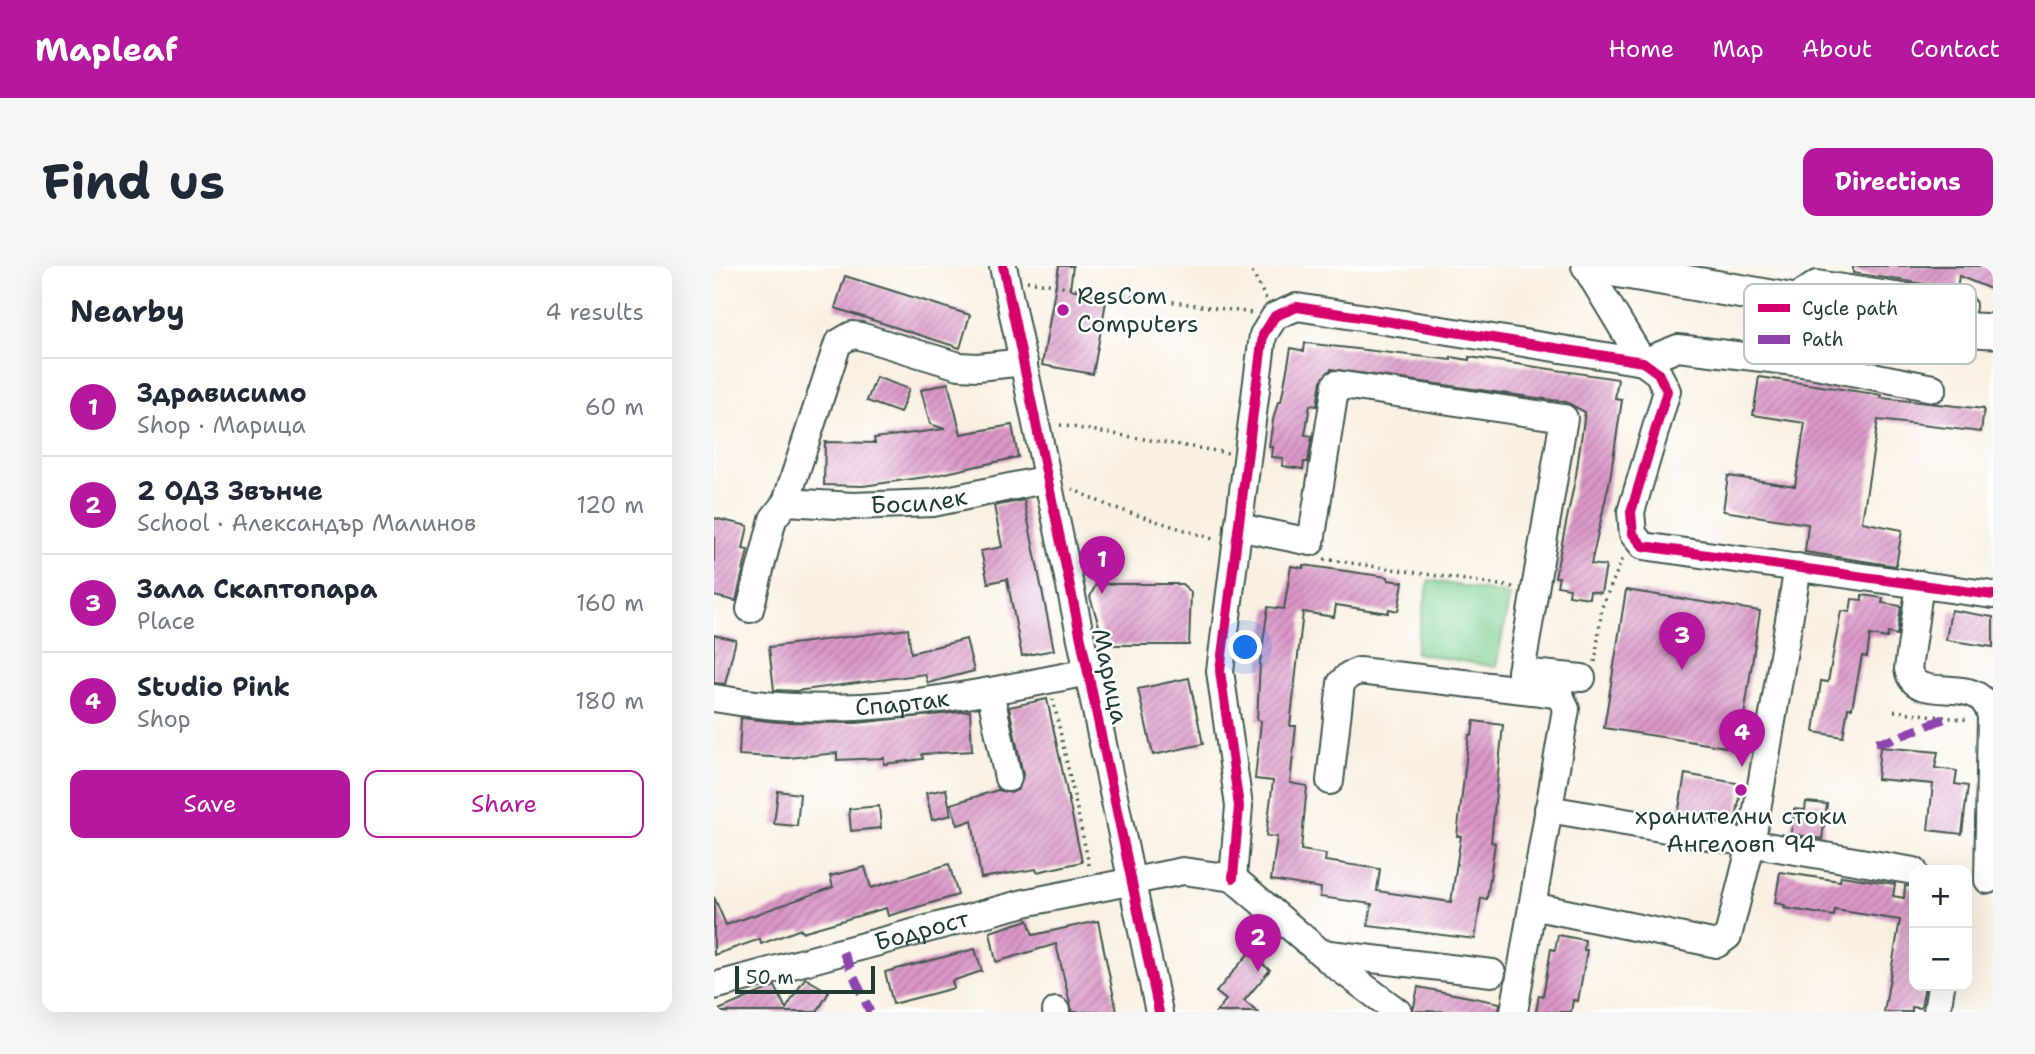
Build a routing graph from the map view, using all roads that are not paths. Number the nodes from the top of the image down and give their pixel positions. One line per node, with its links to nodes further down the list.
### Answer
1 (1585, 266): 7 (street)
2 (1591, 266): 4 (main road)
3 (1005, 272): 6 (street, Марица)
4 (1744, 292)
5 (1744, 355): 7 (street)
6 (1024, 362): 10 (street, Марица); 11 (street)
7 (1643, 362): 12 (street); 13 (street)
8 (1816, 364): 9 (street)
9 (1933, 387)
10 (1048, 479): 11 (street, Босилек); 17 (street, Марица)
11 (786, 502): 16 (street)
12 (1238, 527): 19 (street); 27 (street)
13 (1798, 567): 14 (street); 25 (street)
14 (1920, 584): 15 (street); 29 (street)
15 (1993, 595)
16 (750, 609)
17 (1088, 672): 20 (street, Спартак); 28 (street, Марица)
18 (1582, 678): 19 (street)
19 (1527, 682): 23 (street); 24 (street)
20 (990, 691): 21 (street, Спартак); 22 (street)
21 (714, 698)
22 (1008, 778)
23 (1329, 780)
24 (1548, 809): 25 (street); 30 (street)
25 (1751, 845): 26 (street); 30 (street)
26 (1909, 870)
27 (1233, 878): 28 (street, Бодрост); 31 (street)
28 (1131, 880): 33 (street, Бодрост); 35 (street, Марица)
29 (1983, 880)
30 (1531, 906): 37 (street)
31 (1321, 953): 32 (street); 36 (street)
32 (1492, 973)
33 (714, 986)
34 (1940, 991): 38 (street)
35 (1159, 1012)
36 (1398, 1012)
37 (1514, 1012)
38 (1937, 1012)

